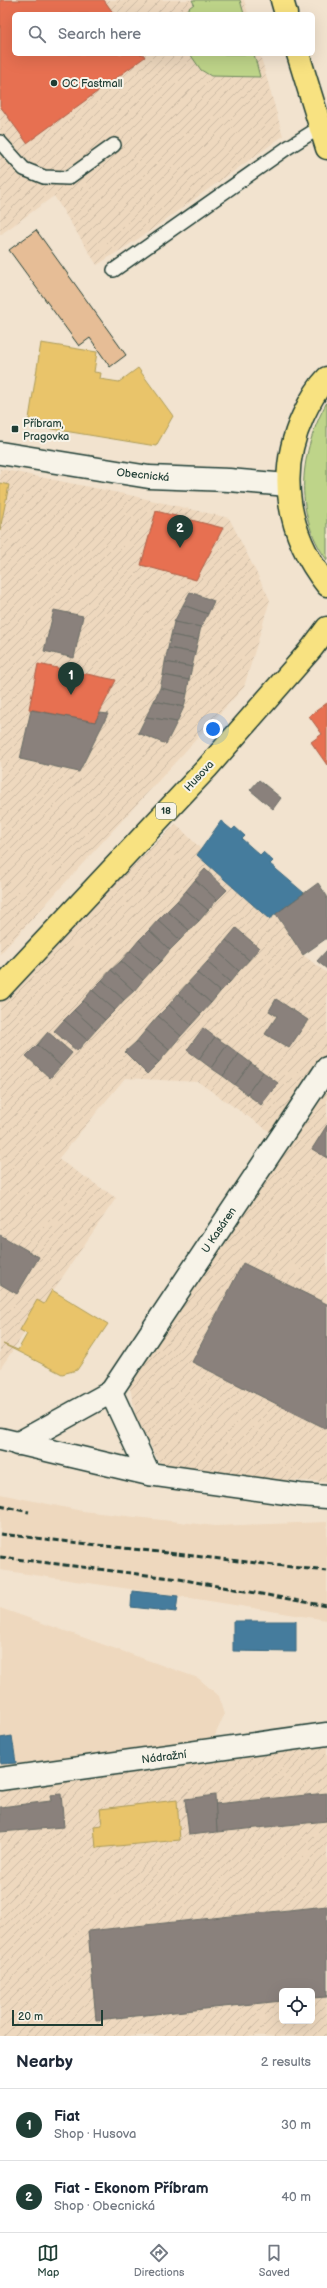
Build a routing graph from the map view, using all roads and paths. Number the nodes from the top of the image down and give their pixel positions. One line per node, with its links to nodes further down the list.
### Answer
1 (282, 0): 2 (main road)
2 (285, 12)
3 (299, 56): 4 (main road)
4 (319, 128): 7 (main road); 8 (lane)
5 (0, 142): 6 (lane)
6 (114, 145)
7 (327, 148)
8 (114, 270)
9 (327, 378): 11 (main road)
10 (0, 453): 11 (street, Obecnická)
11 (288, 485): 12 (main road)
12 (327, 585)
13 (327, 628): 14 (main road, Husova / 18)
14 (0, 989)
15 (327, 1068): 16 (street, U Kasáren)
16 (111, 1392): 17 (street, U Kasáren); 18 (street)
17 (8, 1441): 18 (street)
18 (148, 1474): 19 (street)
19 (327, 1497)
20 (327, 1734): 21 (street, Nádražní)
21 (0, 1779)

